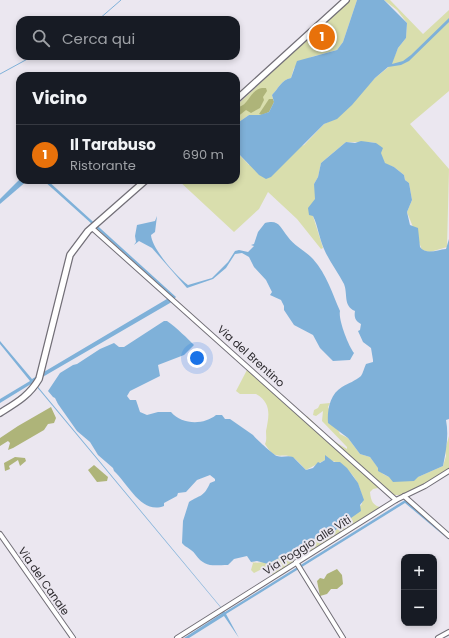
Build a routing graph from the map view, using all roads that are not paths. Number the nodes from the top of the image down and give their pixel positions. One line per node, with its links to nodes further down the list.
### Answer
1 (346, 0): 2 (street)
2 (240, 96)
3 (141, 184): 4 (street)
4 (94, 226): 5 (street); 8 (street, Via del Brentino)
5 (0, 413)
6 (449, 471): 7 (street, Via Poggio alle Viti)
7 (404, 496): 8 (street, Via Poggio alle Viti); 10 (street)
8 (396, 500): 11 (street, Via Poggio alle Viti)
9 (0, 534): 13 (street, Via del Canale)
10 (449, 536)
11 (298, 565): 14 (street, Via Poggio alle Viti); 15 (street)
12 (449, 632): 16 (street)
13 (73, 638)
14 (177, 638)
15 (343, 638)
16 (438, 638)

